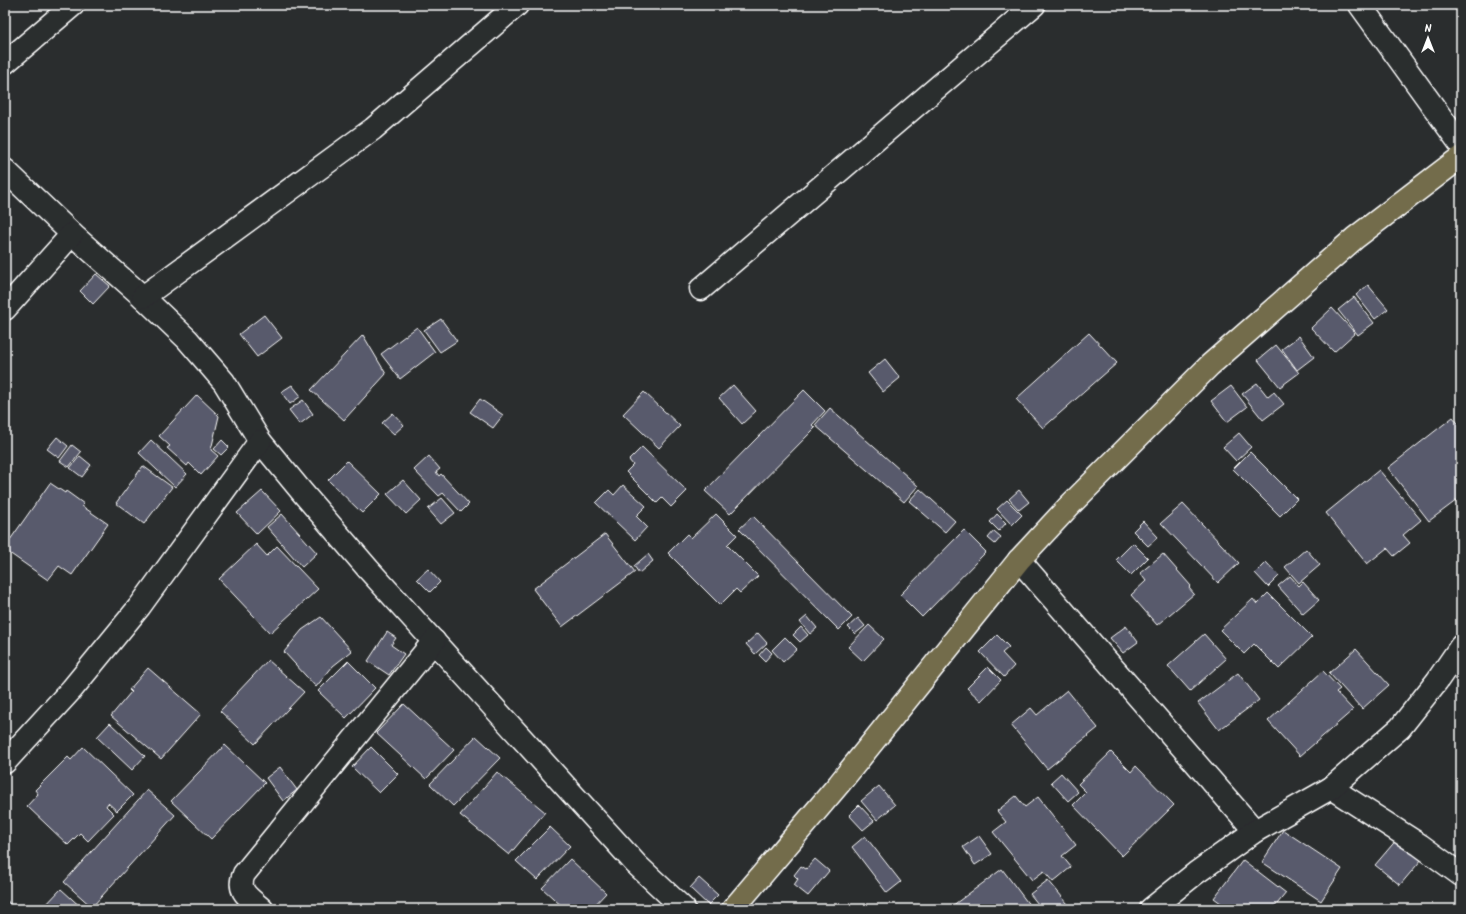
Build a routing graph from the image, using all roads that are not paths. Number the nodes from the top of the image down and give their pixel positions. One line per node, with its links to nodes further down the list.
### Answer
1 (73, 5): 5 (street)
2 (517, 5): 11 (street)
3 (1360, 5): 6 (street)
4 (1031, 6): 10 (street)
5 (5, 63)
6 (1461, 145)
7 (1461, 157): 14 (main road)
8 (5, 170): 9 (street)
9 (72, 234): 11 (street); 12 (street)
10 (701, 289)
11 (143, 297): 13 (street)
12 (5, 309)
13 (260, 441): 15 (street); 17 (street)
14 (1019, 560): 19 (street); 23 (main road)
15 (434, 641): 21 (street); 22 (street)
16 (1461, 646): 18 (street)
17 (5, 762)
18 (1331, 788): 19 (street); 20 (street)
19 (1255, 831): 24 (street)
20 (1461, 875)
21 (262, 909)
22 (684, 909)
23 (733, 909)
24 (1151, 909)

